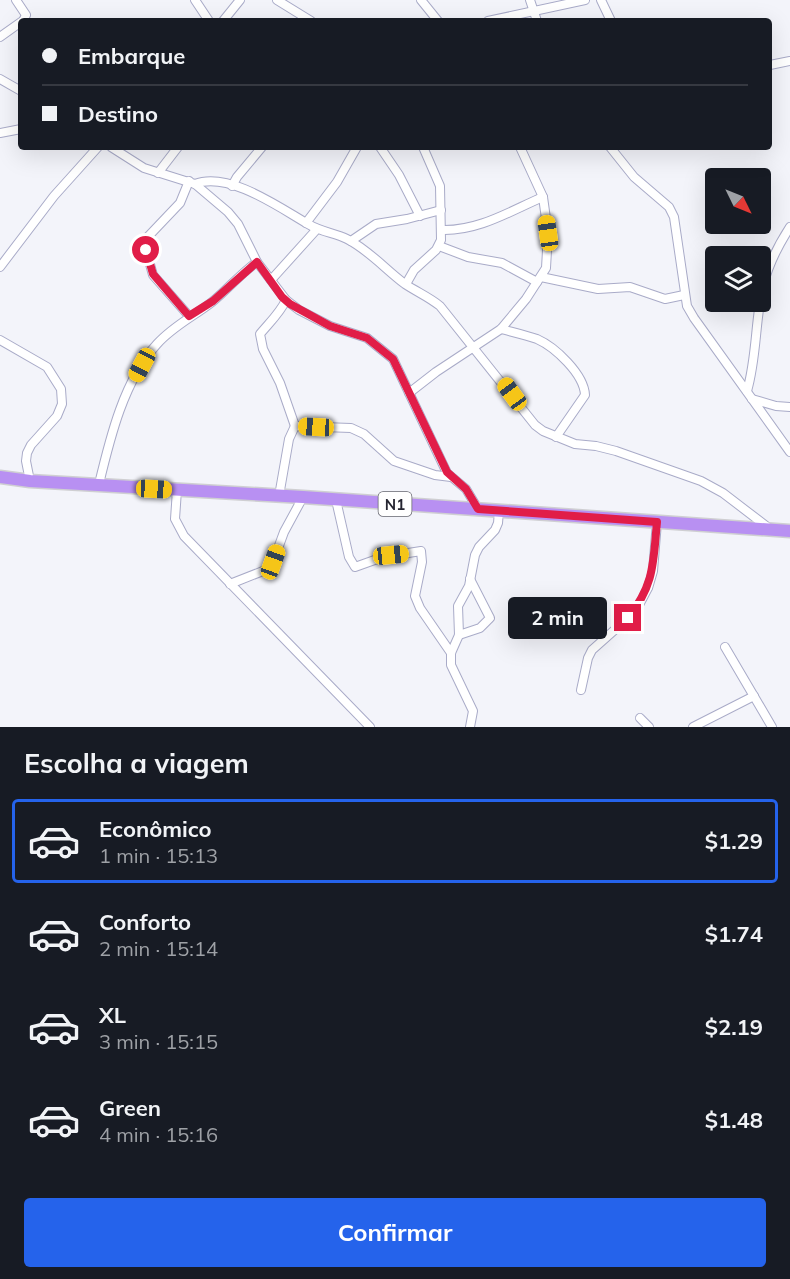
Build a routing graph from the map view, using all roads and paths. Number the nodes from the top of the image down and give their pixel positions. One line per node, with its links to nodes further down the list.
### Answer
1 (16, 0): 10 (street)
2 (195, 0): 11 (street)
3 (240, 0): 12 (street)
4 (277, 0): 13 (street)
5 (421, 0): 14 (street)
6 (530, 0): 9 (street)
7 (585, 0): 9 (street)
8 (601, 0): 17 (street)
9 (533, 12): 15 (street); 16 (street)
10 (24, 18)
11 (207, 18)
12 (225, 18)
13 (306, 18)
14 (436, 18)
15 (503, 18)
16 (536, 18)
17 (610, 18)
18 (18, 25): 19 (street)
19 (0, 37)
20 (790, 61): 21 (street)
21 (772, 65)
22 (0, 79): 23 (street)
23 (18, 89)
24 (18, 130): 25 (street)
25 (0, 134)
26 (95, 150): 48 (street)
27 (115, 150): 35 (street)
28 (176, 150): 35 (street)
29 (260, 150): 37 (street)
30 (355, 150): 41 (street)
31 (382, 150): 40 (street)
32 (424, 150): 39 (street)
33 (521, 150): 38 (street)
34 (612, 150): 52 (street)
35 (158, 173): 36 (street)
36 (192, 183): 37 (street); 47 (street); 54 (street)
37 (232, 186): 41 (street)
38 (543, 196): 44 (street); 50 (street)
39 (441, 210): 40 (street); 44 (street)
40 (420, 216): 45 (street)
41 (306, 223): 43 (street)
42 (790, 227): 59 (street)
43 (317, 229): 45 (street); 49 (street)
44 (442, 231): 46 (street)
45 (351, 241): 51 (street)
46 (439, 246): 50 (street); 51 (street)
47 (257, 262): 49 (street); 54 (street)
48 (0, 267)
49 (271, 280): 53 (street)
50 (539, 280): 52 (street); 55 (street)
51 (406, 284): 57 (street)
52 (684, 296): 59 (street)
53 (286, 300): 58 (street); 63 (street)
54 (189, 316): 69 (street)
55 (501, 329): 57 (street); 64 (street)
56 (1, 339): 68 (street)
57 (474, 347): 58 (street); 64 (street)
58 (409, 393): 67 (street)
59 (749, 395): 60 (street); 62 (street)
60 (776, 406): 61 (street); 62 (street)
61 (790, 407)
62 (765, 418): 65 (street)
63 (295, 426): 67 (street); 71 (street)
64 (556, 437): 77 (street)
65 (790, 452)
66 (0, 477): 68 (highway, N1)
67 (451, 477): 74 (street)
68 (30, 481): 69 (highway, N1)
69 (99, 484): 70 (highway, N1)
70 (177, 490): 71 (highway, N1); 80 (street)
71 (279, 496): 72 (highway, N1)
72 (303, 497): 73 (highway, N1); 80 (street)
73 (336, 500): 74 (highway, N1); 83 (street)
74 (478, 509): 75 (highway, N1)
75 (499, 511): 76 (highway, N1); 79 (street)
76 (657, 522): 77 (highway, N1); 84 (street)
77 (771, 529): 78 (highway, N1)
78 (790, 531)
79 (470, 579): 81 (street); 81 (street)
80 (230, 584): 87 (street)
81 (459, 634): 83 (street)
82 (725, 647): 85 (street)
83 (452, 653): 88 (street)
84 (581, 690)
85 (754, 696): 90 (street); 91 (street)
86 (640, 718): 89 (street)
87 (370, 727)
88 (470, 727)
89 (649, 727)
90 (693, 727)
91 (772, 727)

